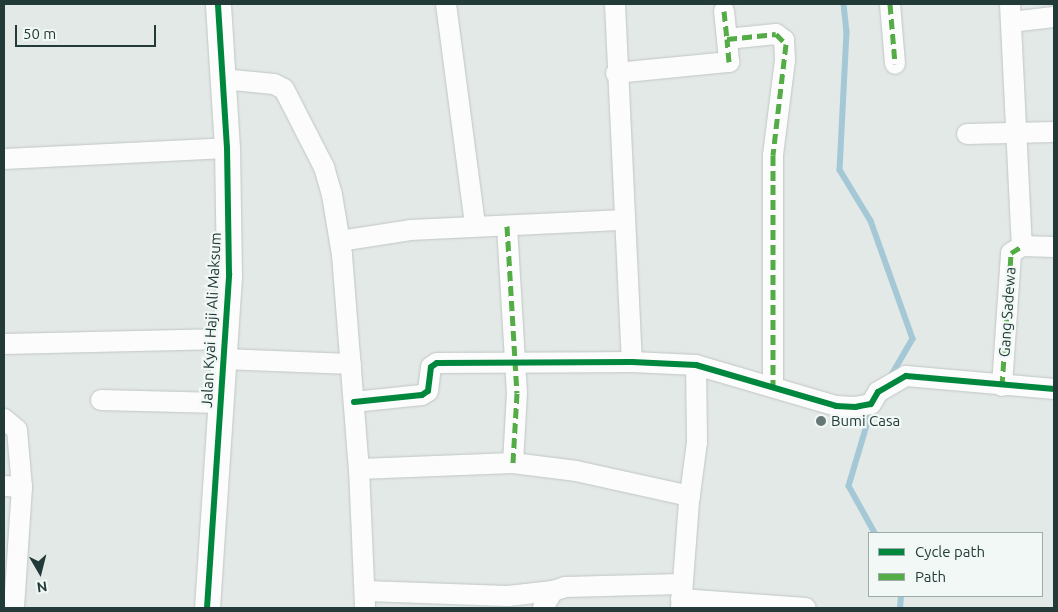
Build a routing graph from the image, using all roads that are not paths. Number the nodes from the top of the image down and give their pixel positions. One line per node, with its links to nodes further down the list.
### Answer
1 (218, 4): 11 (street, Jalan Kyai Haji Ali Maksum)
2 (446, 4): 18 (street)
3 (615, 4): 10 (street)
4 (890, 4): 9 (street)
5 (724, 11): 8 (street)
6 (1011, 13): 7 (street); 12 (street)
7 (1054, 17)
8 (727, 39): 10 (street); 29 (street)
9 (895, 64)
10 (616, 73): 17 (street)
11 (222, 79): 15 (street, Jalan Kyai Haji Ali Maksum); 20 (street)
12 (1016, 132): 13 (street); 14 (street); 21 (street)
13 (1054, 132)
14 (967, 134)
15 (227, 148): 16 (street); 24 (street, Jalan Kyai Haji Ali Maksum)
16 (4, 159)
17 (625, 220): 19 (street); 26 (street)
18 (475, 225): 19 (street); 20 (street)
19 (507, 226): 25 (street)
20 (340, 241): 27 (street)
21 (1022, 246): 22 (street); 30 (street, Gang Sadewa)
22 (1054, 247)
23 (4, 344): 24 (street)
24 (224, 349): 27 (street); 34 (street, Jalan Kyai Haji Ali Maksum)
25 (516, 362): 26 (street); 33 (street); 36 (street)
26 (632, 362): 28 (street)
27 (351, 364): 33 (street)
28 (696, 365): 29 (street); 39 (street)
29 (773, 386): 30 (street)
30 (1002, 386): 31 (street)
31 (1054, 389)
32 (100, 400): 34 (street)
33 (354, 402): 37 (street)
34 (220, 403): 46 (street, Jalan Kyai Haji Ali Maksum)
35 (4, 419): 38 (street)
36 (513, 463): 37 (street); 39 (street)
37 (359, 469): 43 (street)
38 (13, 486): 40 (street)
39 (690, 496): 42 (street)
40 (10, 561): 45 (street)
41 (553, 591): 42 (street); 44 (street); 47 (street)
42 (681, 597): 48 (street)
43 (365, 600): 44 (street)
44 (467, 602)
45 (14, 608)
46 (207, 608)
47 (543, 608)
48 (806, 608)

